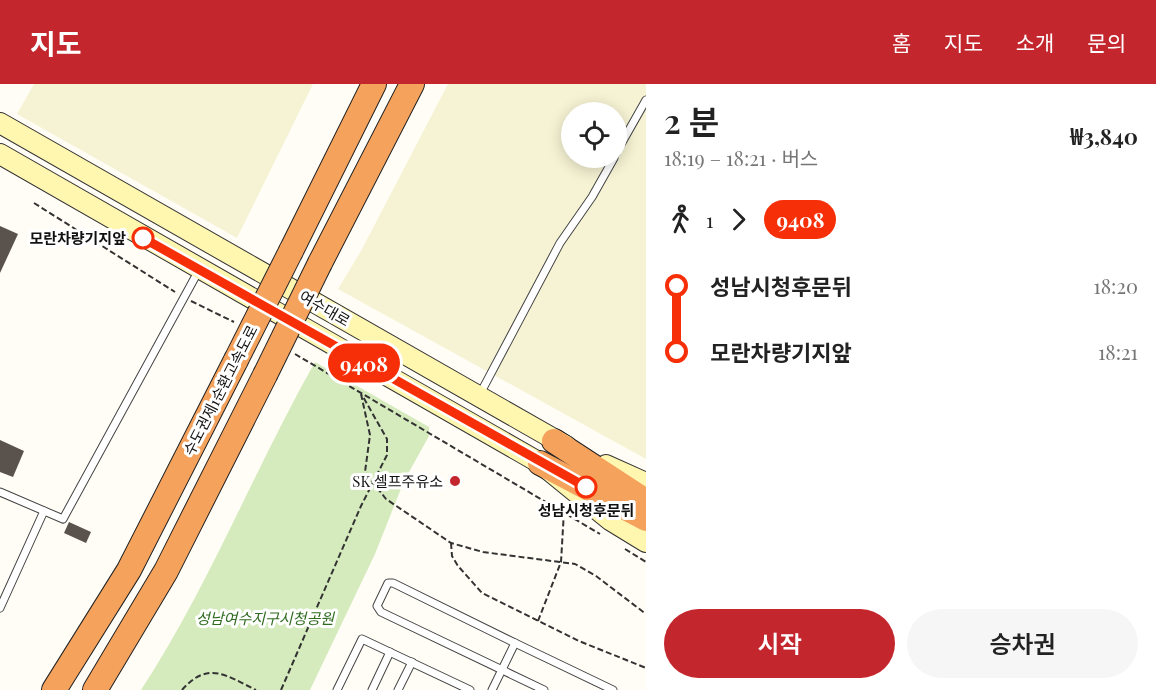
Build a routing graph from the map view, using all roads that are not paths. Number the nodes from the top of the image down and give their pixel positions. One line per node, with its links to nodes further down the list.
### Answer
1 (374, 84): 23 (highway, 수도권제1순환고속도로, bridge)
2 (412, 84): 24 (highway, bridge)
3 (646, 100): 5 (lane)
4 (0, 123): 9 (main road, 여수대로)
5 (627, 134)
6 (0, 154): 8 (main road, 여수대로)
7 (608, 168): 9 (lane)
8 (199, 270): 11 (main road, 여수대로); 15 (lane)
9 (479, 396): 10 (main road, 여수대로)
10 (554, 441): 12 (main road); 14 (highway, 여수대로)
11 (540, 463): 16 (highway, 여수대로); 17 (main road)
12 (646, 483)
13 (0, 492): 15 (lane)
14 (646, 501)
15 (44, 511): 18 (lane)
16 (646, 519)
17 (646, 542)
18 (0, 608)
19 (514, 643): 22 (lane); 22 (lane); 31 (lane)
20 (390, 652): 21 (lane); 25 (lane); 26 (lane)
21 (412, 662): 27 (lane); 28 (lane)
22 (502, 670): 29 (lane); 30 (lane)
23 (54, 690)
24 (96, 690)
25 (337, 690)
26 (372, 690)
27 (398, 690)
28 (470, 690)
29 (492, 690)
30 (544, 690)
31 (613, 690)

